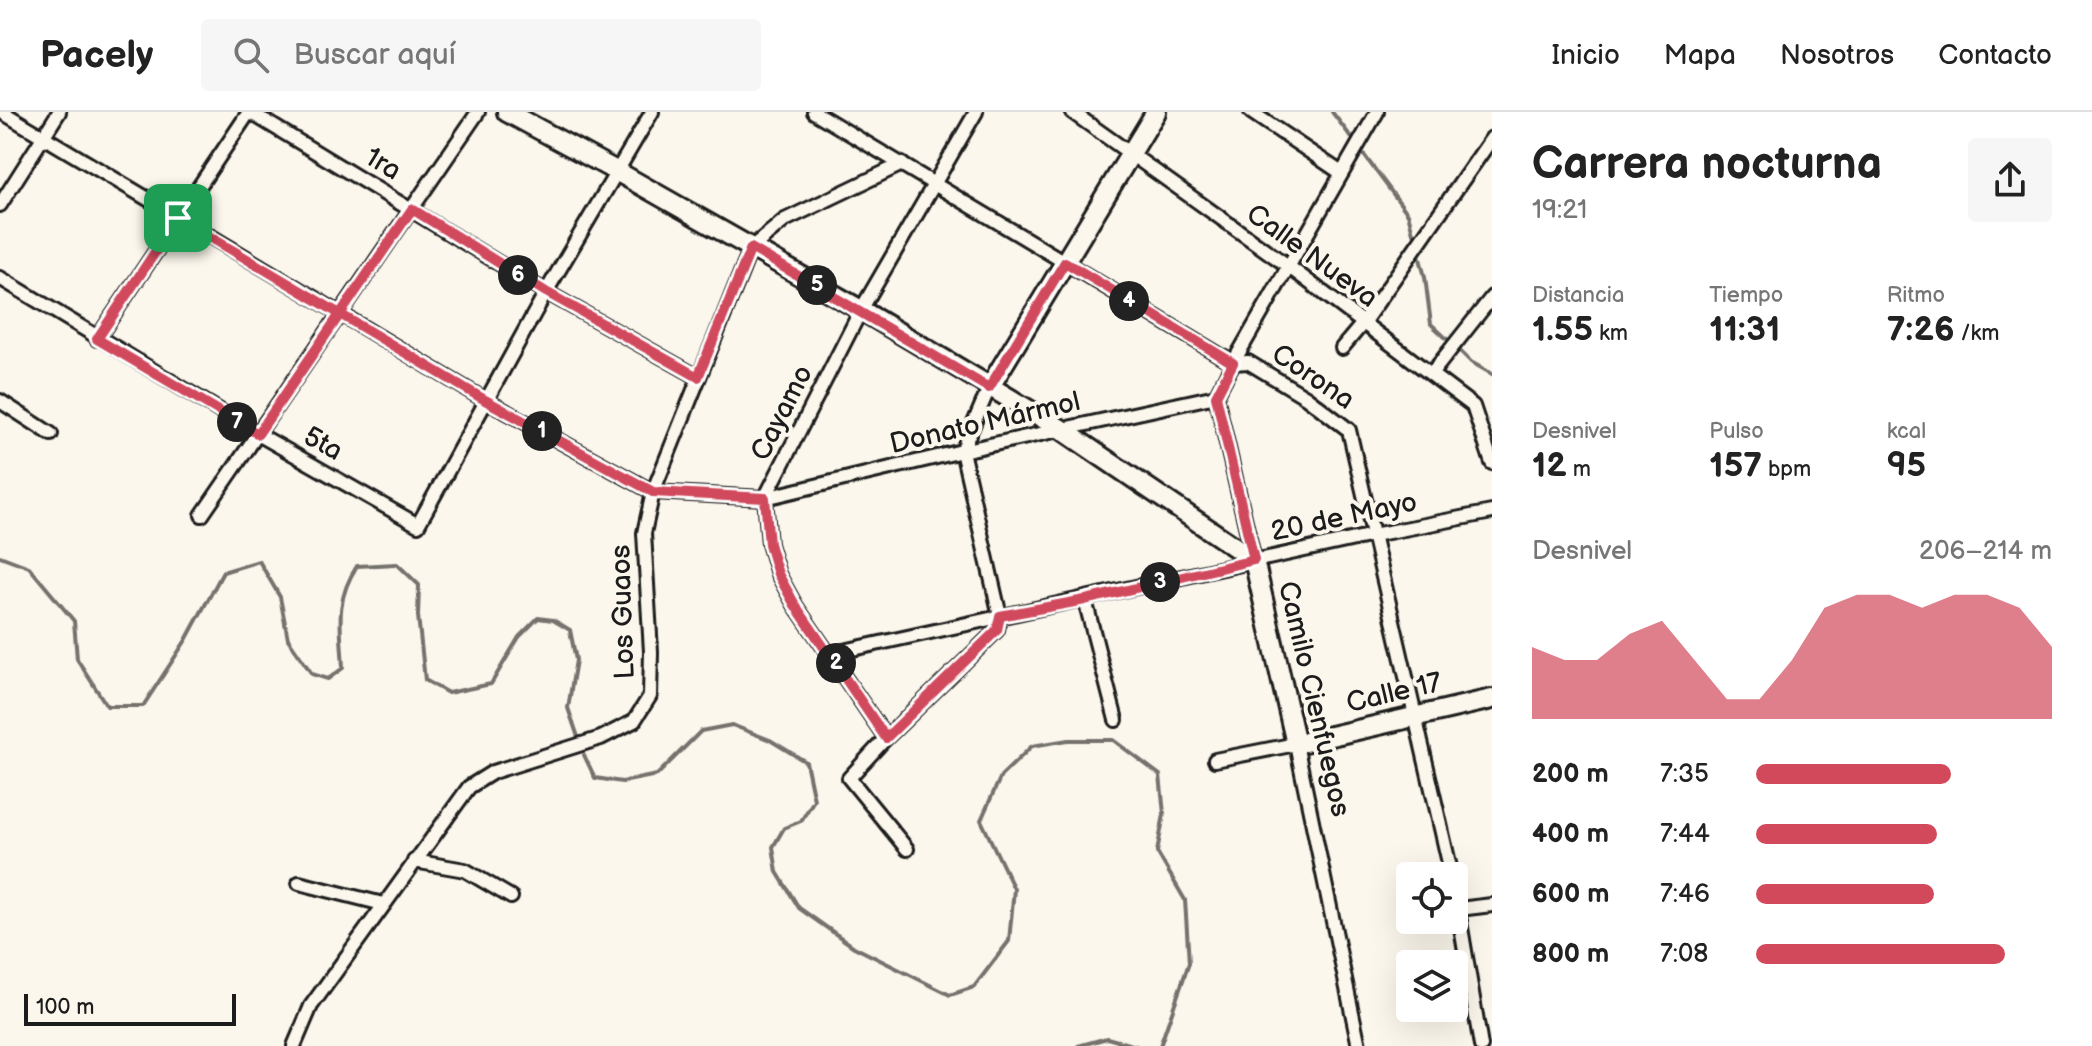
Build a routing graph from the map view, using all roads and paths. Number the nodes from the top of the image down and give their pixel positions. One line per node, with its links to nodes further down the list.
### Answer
1 (2, 112): 13 (street)
2 (59, 112): 13 (street)
3 (250, 112): 21 (street, 1ra); 22 (street)
4 (478, 112): 21 (street)
5 (507, 112): 17 (street, Camilo Cienfuegos)
6 (652, 112): 17 (street)
7 (814, 112): 16 (street, Corona)
8 (976, 112): 19 (street, Cayamo)
9 (1072, 112): 15 (street, Calle Nueva)
10 (1156, 112): 15 (street)
11 (1251, 112): 18 (street)
12 (1377, 112): 18 (street)
13 (44, 138): 20 (street); 22 (street)
14 (1492, 138): 31 (street)
15 (1130, 155): 24 (street); 25 (street, Calle Nueva)
16 (902, 164): 19 (street, Corona); 23 (street, Los Guaos)
17 (618, 172): 23 (street, Camilo Cienfuegos); 27 (street)
18 (1340, 172): 25 (street)
19 (934, 182): 24 (street, Corona); 29 (street, Cayamo)
20 (0, 205)
21 (412, 209): 27 (street, 1ra); 30 (street)
22 (178, 218): 30 (street); 32 (street)
23 (751, 248): 29 (street, Camilo Cienfuegos); 36 (street, Los Guaos)
24 (1065, 262): 34 (street, Corona); 37 (street)
25 (1288, 266): 31 (street, Calle Nueva); 34 (street)
26 (0, 278): 32 (street, 5ta)
27 (546, 292): 36 (street, 1ra); 39 (street)
28 (1492, 297): 35 (street)
29 (861, 310): 37 (street, Camilo Cienfuegos); 47 (street, Cayamo)
30 (341, 313): 39 (street); 43 (street)
31 (1363, 323): 33 (street); 35 (street, Calle Nueva)
32 (97, 339): 43 (street, 5ta)
33 (1342, 348)
34 (1233, 363): 38 (street); 50 (street, Corona)
35 (1432, 373): 45 (street, Calle Nueva)
36 (698, 377): 46 (street, Los Guaos)
37 (989, 388): 41 (street, Camilo Cienfuegos); 44 (street)
38 (1216, 396): 41 (street, Donato Mármol); 51 (street)
39 (485, 400): 43 (street, 5ta); 46 (street)
40 (0, 401): 42 (street)
41 (1061, 429): 44 (street, Donato Mármol); 51 (street, Camilo Cienfuegos)
42 (51, 434)
43 (258, 434): 49 (street)
44 (962, 451): 47 (street, Donato Mármol); 53 (street)
45 (1492, 463)
46 (653, 492): 47 (street, Donato Mármol); 62 (street, Los Guaos)
47 (765, 498): 54 (street, Cayamo)
48 (1492, 512): 50 (street, 20 de Mayo)
49 (202, 515)
50 (1373, 535): 51 (street, 20 de Mayo); 56 (street, Corona)
51 (1254, 560): 52 (street, 20 de Mayo); 59 (street, Camilo Cienfuegos)
52 (1085, 600): 53 (street, 20 de Mayo); 57 (street)
53 (1000, 616): 54 (street, 20 de Mayo); 58 (street)
54 (830, 654): 58 (street, Cayamo)
55 (1492, 699): 56 (street, Calle 17)
56 (1417, 716): 59 (street, Calle 17); 63 (street, Corona)
57 (1116, 720)
58 (886, 738): 61 (street)
59 (1296, 744): 60 (street, Calle 17); 71 (street, Camilo Cienfuegos)
60 (1215, 760)
61 (907, 849)
62 (414, 861): 65 (street); 66 (street, Los Guaos)
63 (1449, 862)
64 (299, 883): 66 (street)
65 (511, 897)
66 (383, 904): 70 (street, Los Guaos)
67 (1492, 905): 68 (street)
68 (1468, 908)
69 (1463, 934): 72 (street)
70 (294, 1046)
71 (1359, 1046)
72 (1481, 1046)

